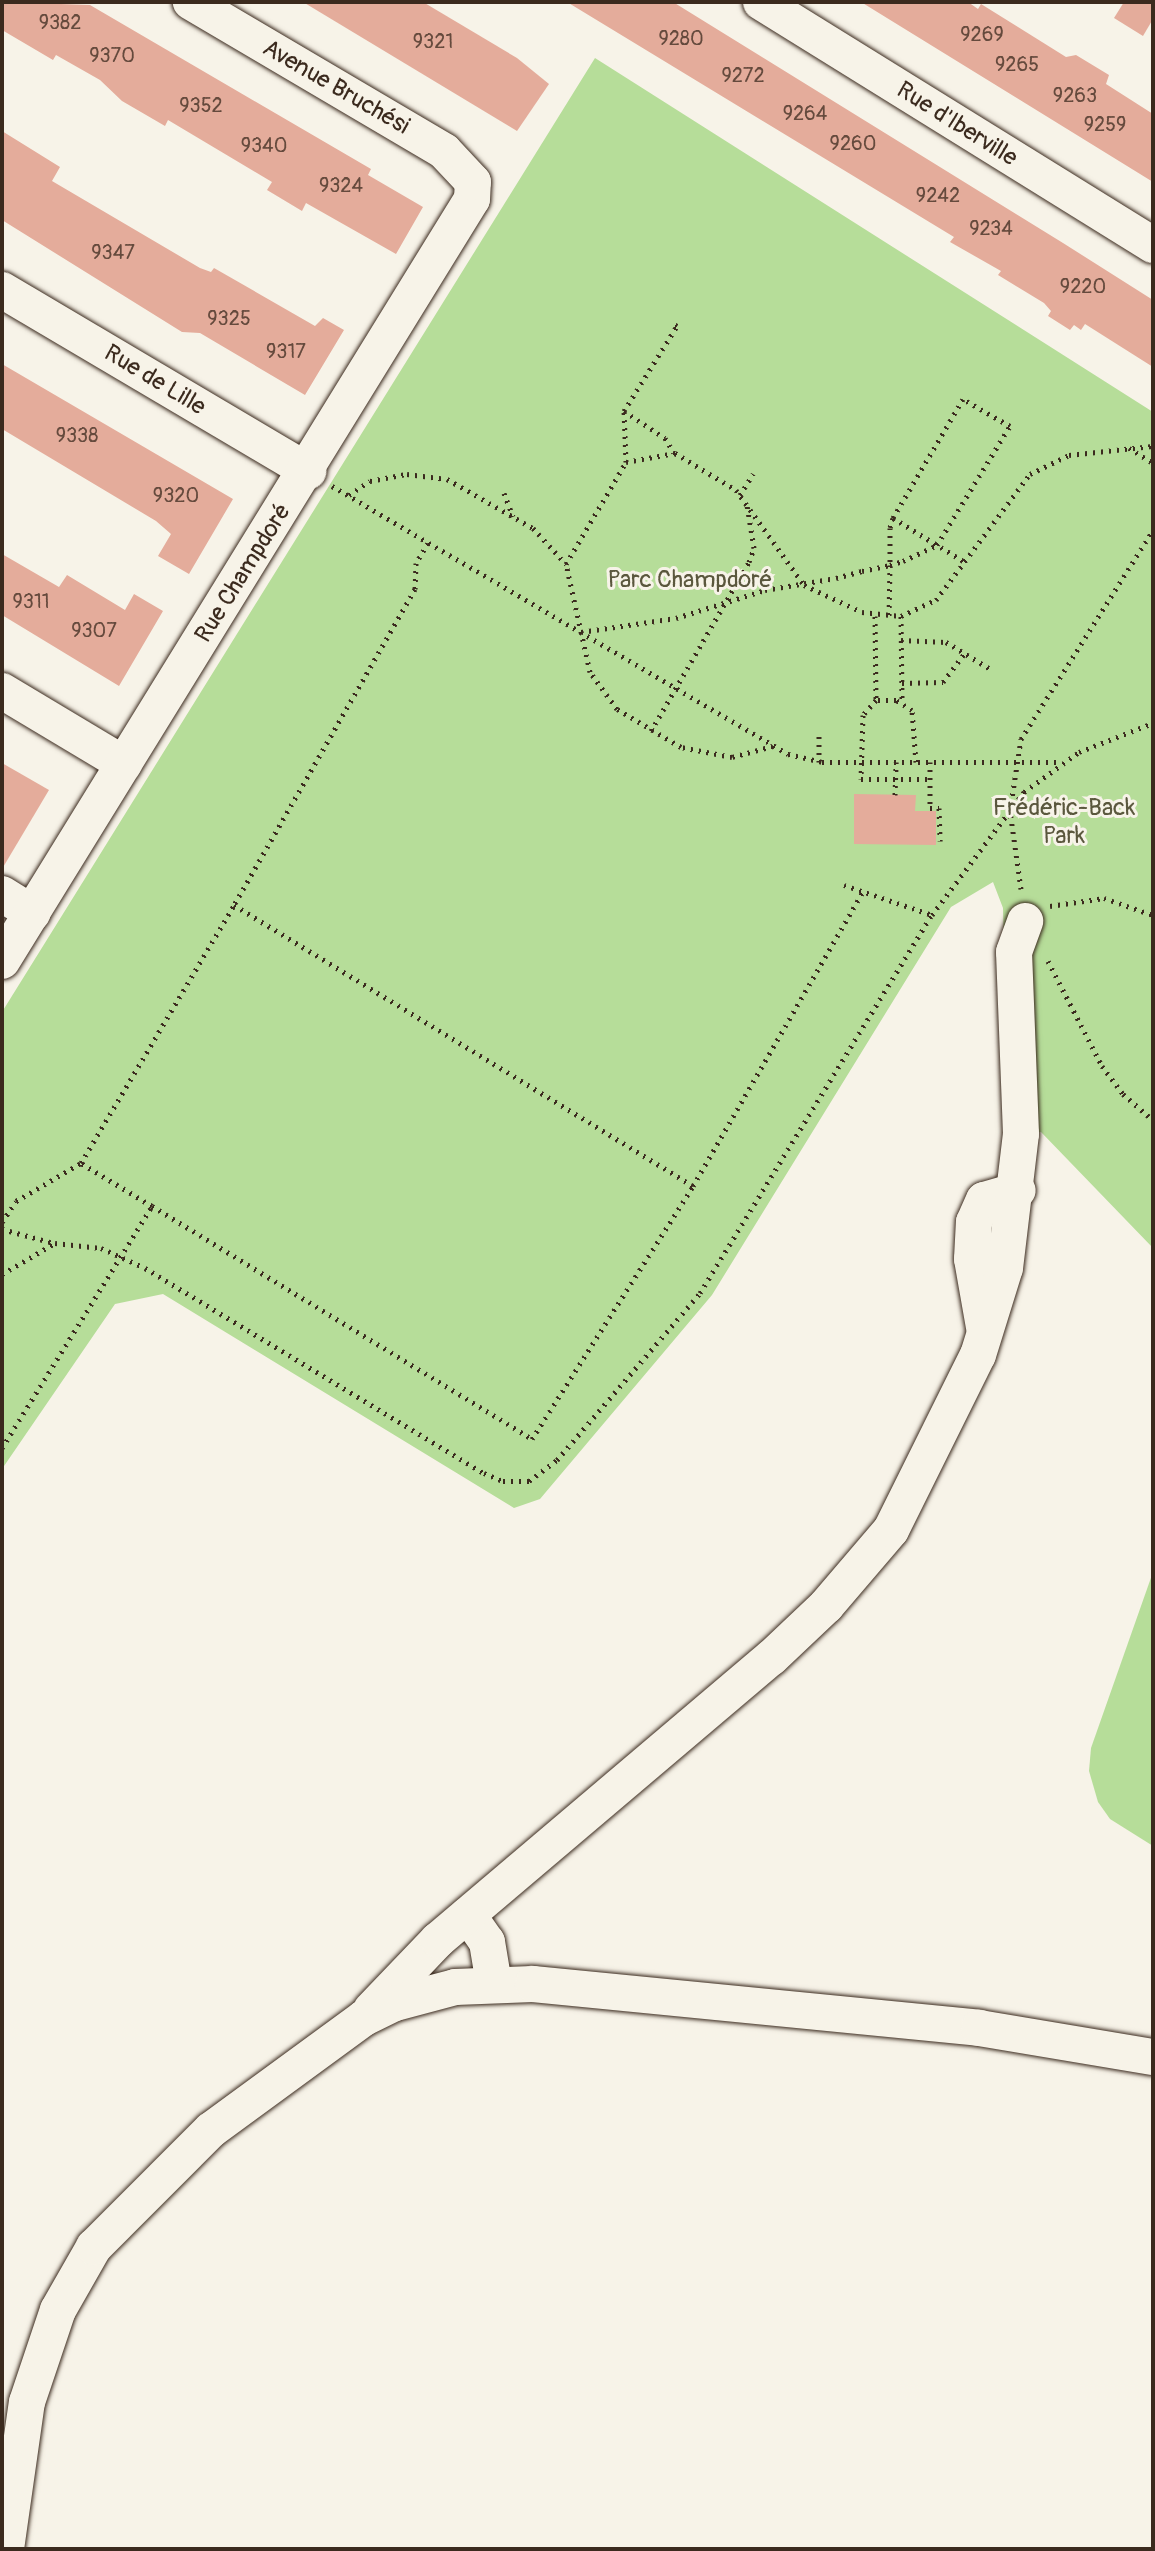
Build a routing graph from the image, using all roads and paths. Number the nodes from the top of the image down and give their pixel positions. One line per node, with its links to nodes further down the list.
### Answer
1 (191, 2): 3 (street, Avenue Bruchési)
2 (761, 2): 4 (street, Rue d'Iberville)
3 (473, 182): 13 (street, Rue Champdoré)
4 (1153, 245)
5 (2, 290): 13 (street, Rue de Lille)
6 (672, 323): 7 (path)
7 (624, 411): 10 (path); 11 (path)
8 (1153, 446): 9 (path)
9 (1128, 448): 12 (path); 26 (path)
10 (675, 453): 11 (path); 16 (path)
11 (626, 462): 27 (path)
12 (1153, 463)
13 (308, 471): 17 (path); 54 (street, Rue Champdoré)
14 (753, 474): 16 (path)
15 (504, 493): 19 (path)
16 (740, 495): 18 (path)
17 (349, 496): 19 (path); 24 (path)
18 (747, 504): 29 (path); 30 (path)
19 (513, 517): 27 (path)
20 (893, 518): 23 (path); 25 (path); 28 (path)
21 (920, 526): 23 (path)
22 (1153, 530): 51 (path)
23 (915, 532): 25 (path)
24 (428, 543): 34 (path); 63 (path)
25 (937, 545): 26 (path); 28 (path)
26 (965, 562): 33 (path)
27 (566, 564): 34 (path)
28 (890, 565): 29 (path); 32 (path)
29 (804, 585): 30 (path); 31 (path)
30 (727, 604): 34 (path); 39 (path)
31 (875, 616): 32 (path); 41 (path)
32 (889, 616): 33 (path)
33 (901, 616): 35 (path)
34 (580, 632): 39 (path); 44 (path)
35 (901, 640): 36 (path); 38 (path)
36 (965, 653): 37 (path); 38 (path)
37 (992, 670)
38 (902, 683): 42 (path)
39 (677, 689): 44 (path); 46 (path)
40 (2, 691): 54 (street)
41 (876, 700): 42 (path); 53 (path)
42 (902, 703): 49 (path)
43 (1153, 723): 52 (path)
44 (651, 732): 46 (path)
45 (819, 734): 47 (path)
46 (773, 746): 47 (path)
47 (819, 762): 53 (path)
48 (896, 762): 49 (path); 53 (path); 55 (path)
49 (916, 762): 50 (path)
50 (930, 762): 51 (path); 56 (path)
51 (1016, 762): 52 (path); 58 (path)
52 (1063, 762): 58 (path)
53 (861, 763): 55 (path)
54 (124, 764): 64 (street, Rue Champdoré)
55 (896, 779): 56 (path); 57 (path)
56 (930, 779): 59 (path)
57 (895, 795)
58 (1010, 811): 65 (path); 67 (path)
59 (940, 841)
60 (844, 885): 61 (path)
61 (863, 892): 65 (path); 71 (path)
62 (2, 894): 64 (street)
63 (234, 905): 70 (path); 71 (path)
64 (33, 913): 68 (street, Rue Champdoré)
65 (932, 915): 76 (path)
66 (1153, 915): 67 (path)
67 (1025, 921): 69 (path); 79 (street)
68 (2, 961)
69 (1153, 1120)
70 (81, 1163): 72 (path); 73 (path)
71 (693, 1186): 72 (path)
72 (152, 1206): 76 (path)
73 (2, 1222)
74 (2, 1229): 75 (path)
75 (55, 1243): 76 (path); 77 (path)
76 (121, 1256): 78 (path)
77 (2, 1274)
78 (2, 1448)
79 (468, 1915): 80 (street); 81 (street)
80 (494, 1984): 81 (street); 82 (street)
81 (364, 2018): 83 (street)
82 (1153, 2057)
83 (6, 2549)

